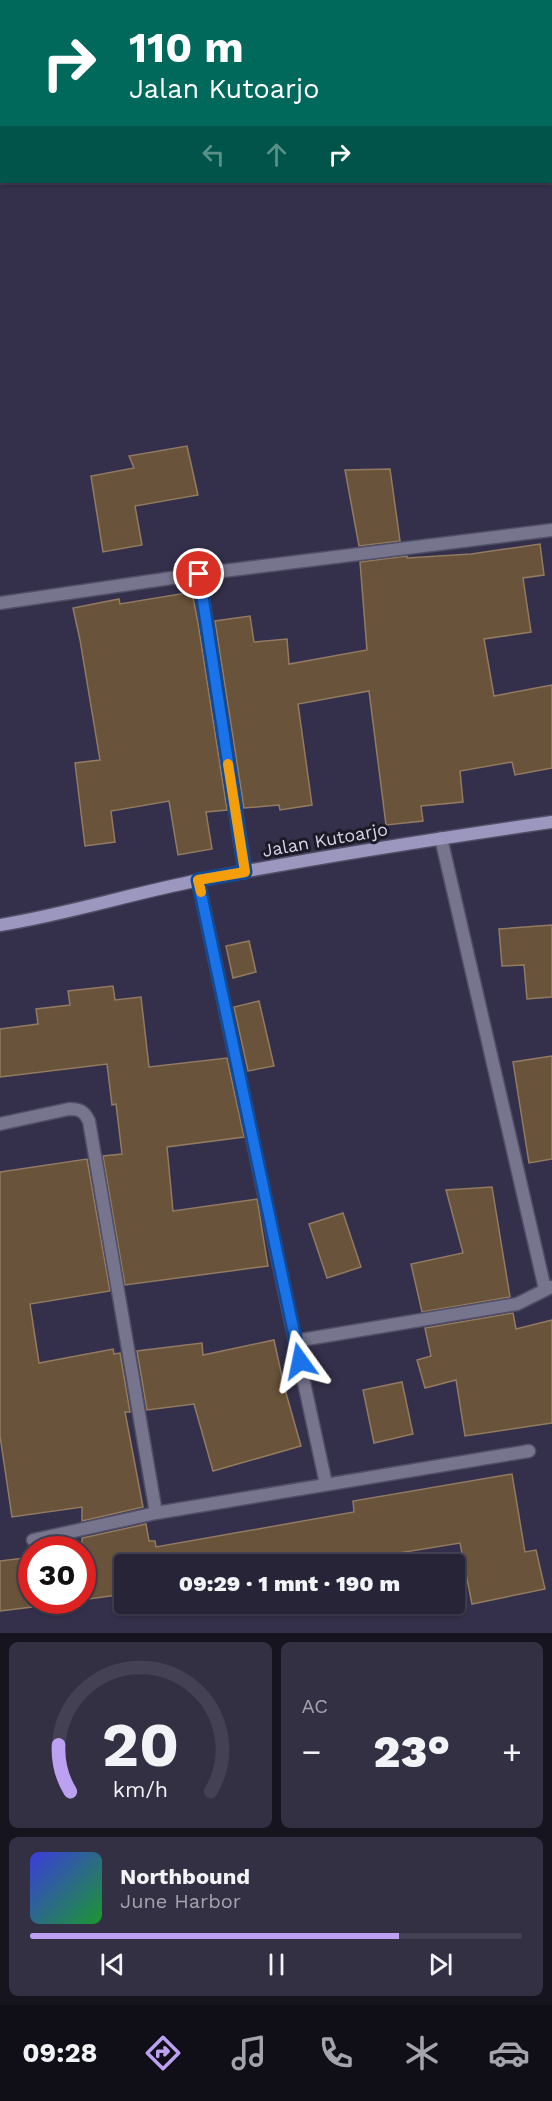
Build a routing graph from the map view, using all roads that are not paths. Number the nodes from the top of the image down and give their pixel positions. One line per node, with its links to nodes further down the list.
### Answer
1 (552, 530): 2 (street)
2 (199, 574): 3 (street); 6 (street)
3 (0, 603)
4 (552, 822): 5 (main road, Jalan Kutoarjo)
5 (441, 838): 6 (main road, Jalan Kutoarjo); 10 (street)
6 (245, 872): 7 (main road, Jalan Kutoarjo)
7 (198, 880): 8 (main road, Jalan Kutoarjo); 11 (street)
8 (0, 925)
9 (0, 1124): 14 (street)
10 (549, 1288): 11 (street)
11 (295, 1341): 13 (street)
12 (529, 1451): 13 (street)
13 (326, 1484): 14 (street)
14 (156, 1513): 15 (street)
15 (51, 1536)

